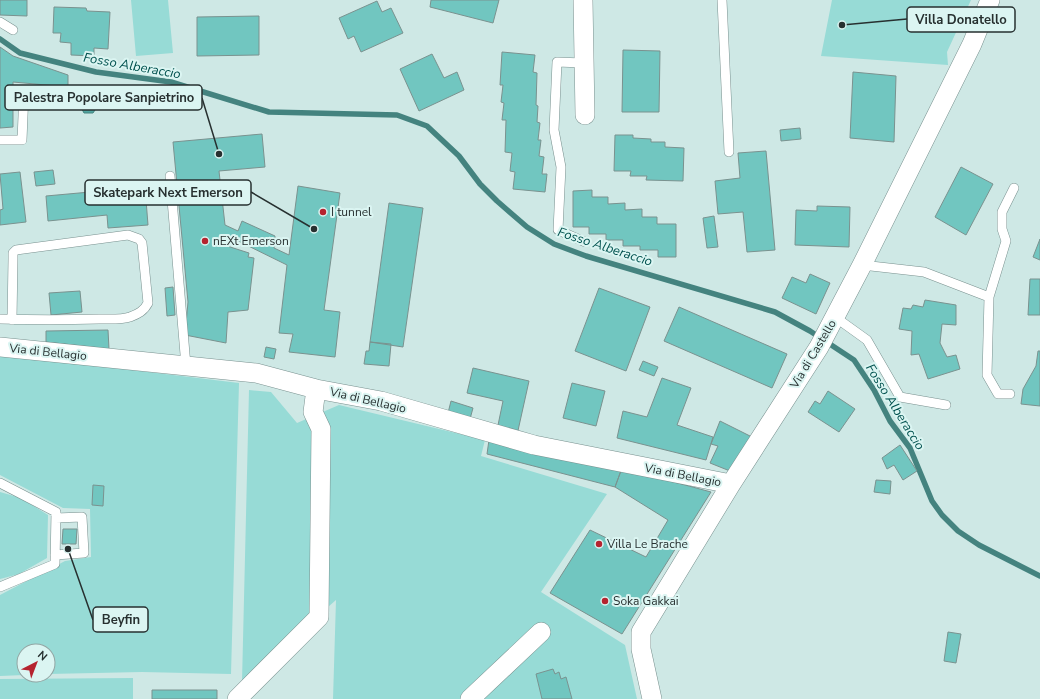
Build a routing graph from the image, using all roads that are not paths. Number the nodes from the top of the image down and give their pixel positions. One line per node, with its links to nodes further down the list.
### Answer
1 (582, 0): 6 (street)
2 (722, 0): 10 (lane)
3 (990, 0): 14 (street, Via di Castello)
4 (0, 22): 5 (lane)
5 (13, 30)
6 (583, 63): 8 (street); 13 (lane)
7 (24, 92): 9 (lane)
8 (585, 115)
9 (0, 140)
10 (729, 152)
11 (170, 176): 20 (lane)
12 (1014, 188): 15 (lane)
13 (585, 242)
14 (862, 265): 15 (lane); 18 (street, Via di Castello)
15 (989, 297): 22 (lane)
16 (0, 319): 17 (lane)
17 (12, 320): 17 (lane)
18 (827, 332): 23 (lane); 25 (street, Via di Castello)
19 (0, 347): 20 (street, Via di Bellagio)
20 (186, 366): 21 (street, Via di Bellagio)
21 (316, 389): 25 (street, Via di Bellagio); 30 (street)
22 (1010, 394)
23 (946, 405)
24 (0, 483): 26 (lane)
25 (731, 484): 32 (street, Via di Castello)
26 (56, 518): 27 (lane); 27 (lane)
27 (55, 555): 28 (lane)
28 (0, 587)
29 (540, 632): 31 (street)
30 (237, 699)
31 (470, 699)
32 (652, 699)

